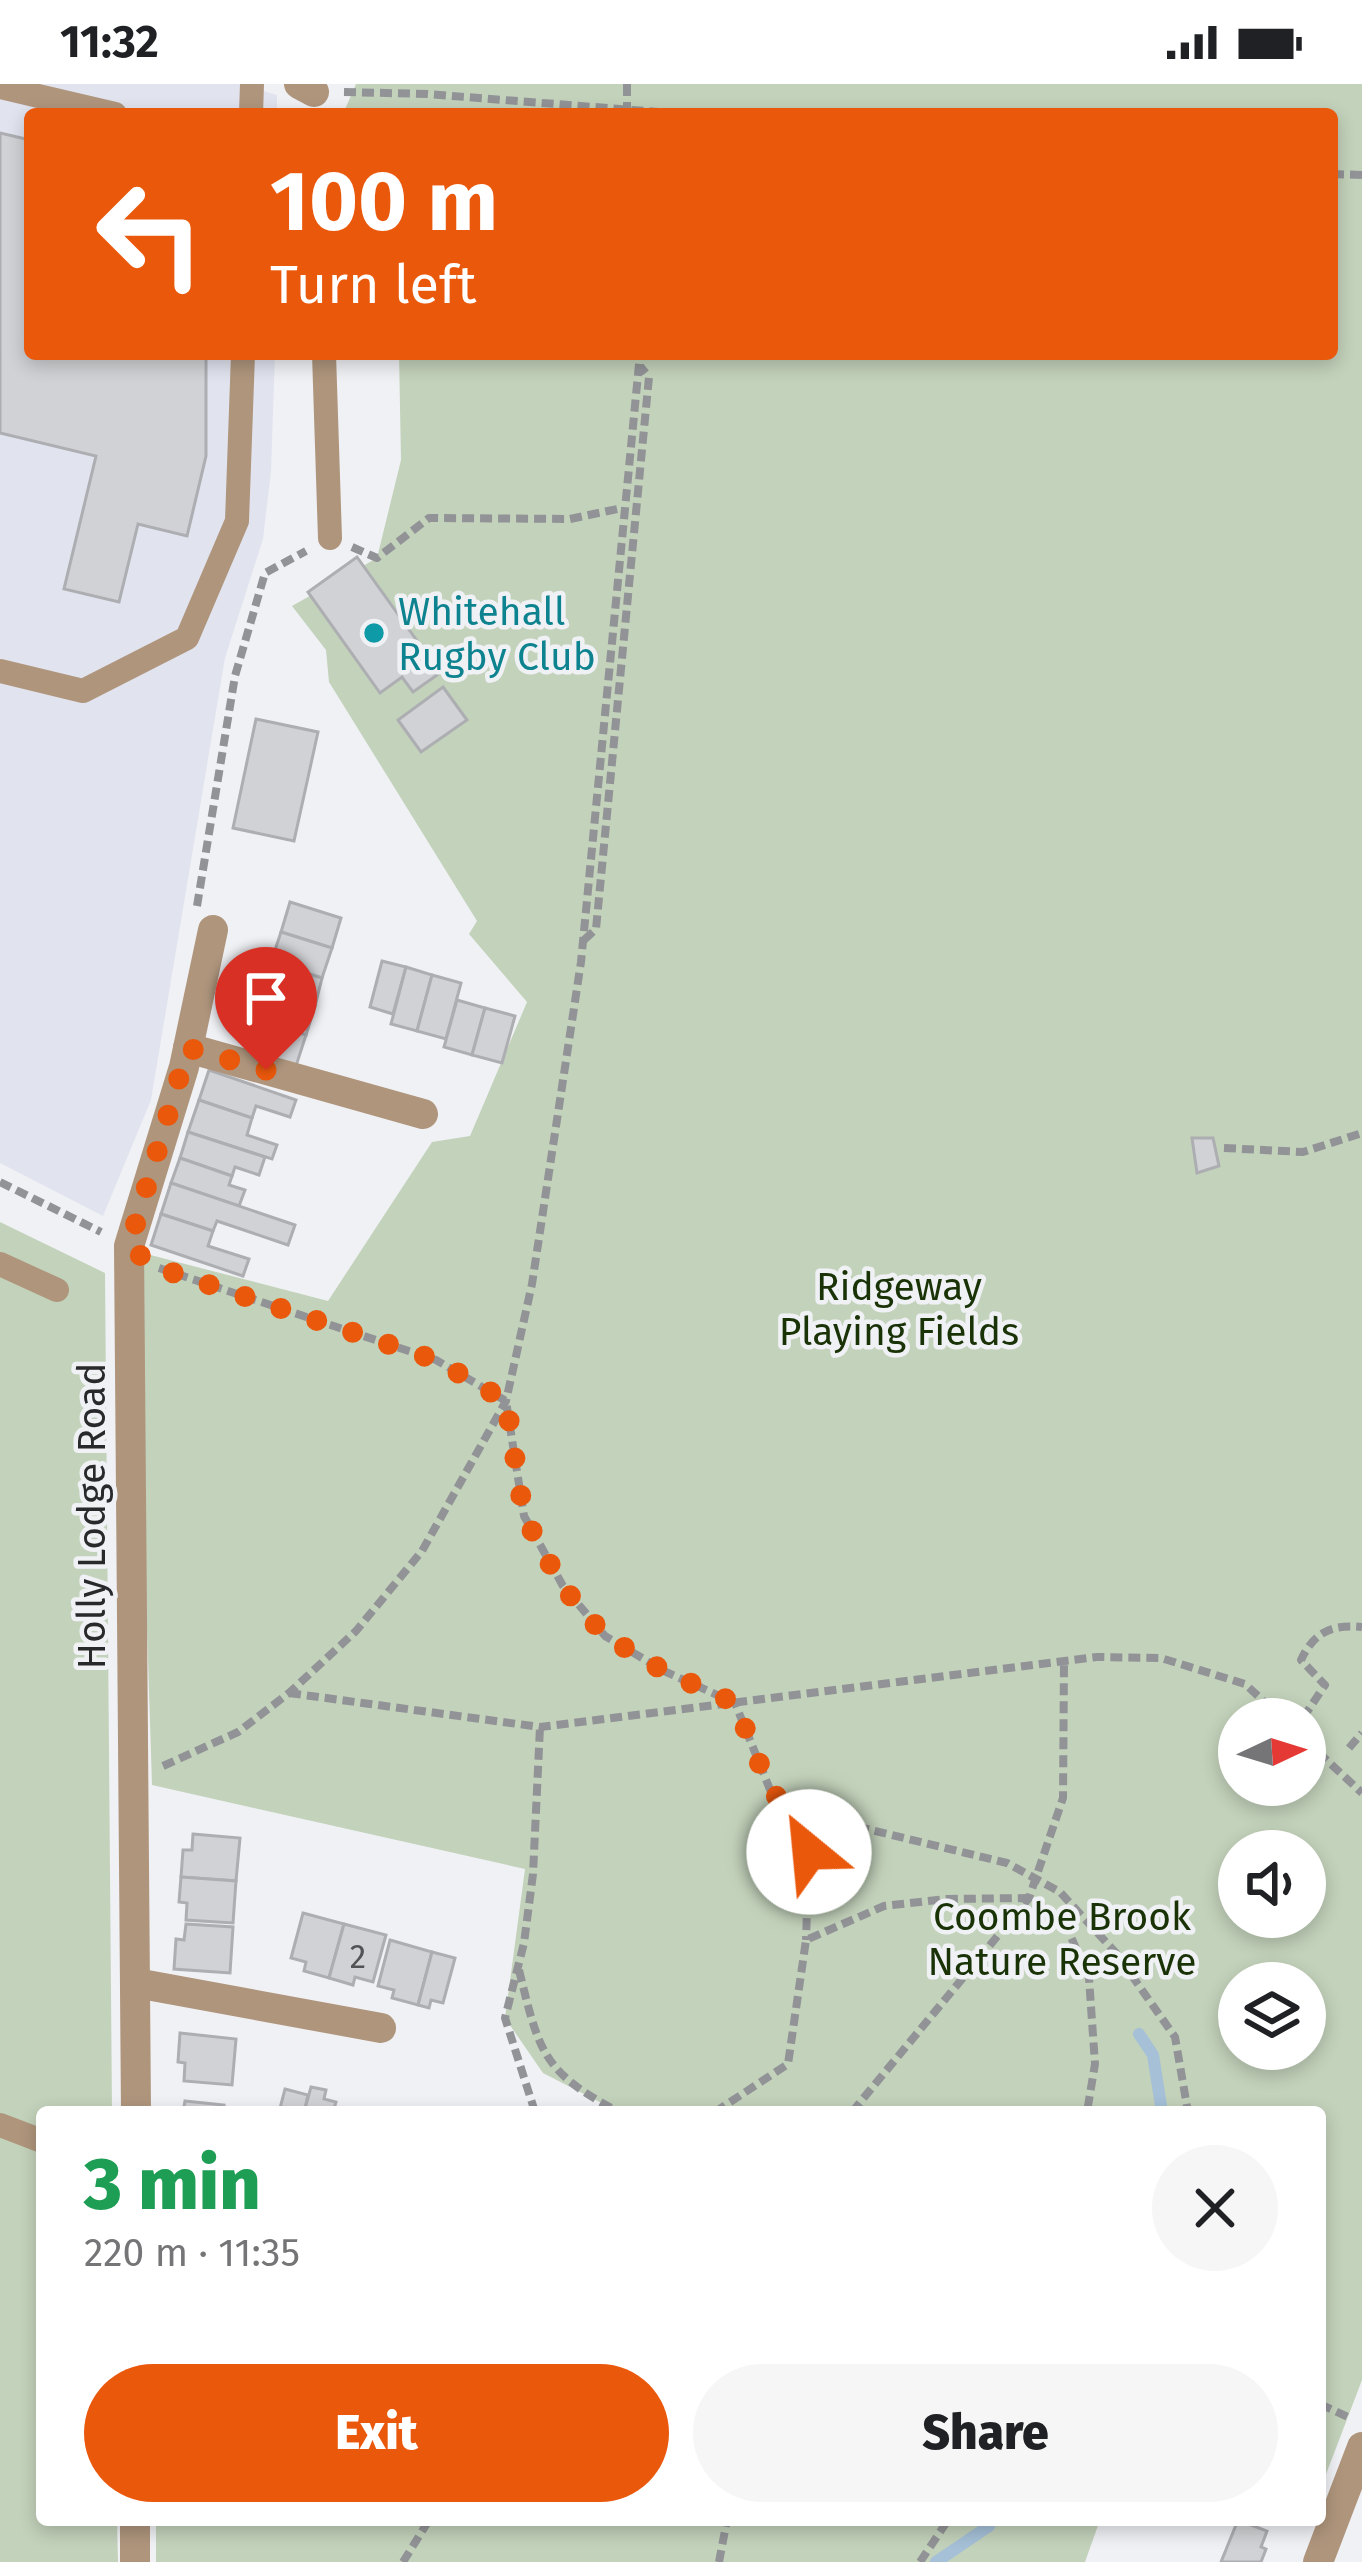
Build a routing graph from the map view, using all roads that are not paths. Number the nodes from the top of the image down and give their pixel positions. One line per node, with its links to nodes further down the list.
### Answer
1 (0, 87): 2 (lane)
2 (89, 108)
3 (243, 360): 6 (lane)
4 (324, 360): 5 (lane)
5 (330, 538)
6 (0, 671)
7 (213, 930): 8 (street, Holly Lodge Road)
8 (188, 1048): 9 (street); 12 (street, Holly Lodge Road)
9 (423, 1114)
10 (0, 1264): 11 (lane)
11 (57, 1290)
12 (136, 1984): 13 (street); 14 (street, Holly Lodge Road)
13 (381, 2028)
14 (136, 2106)
15 (0, 2125): 16 (lane)
16 (36, 2139)
17 (1362, 2446): 18 (street)
18 (1355, 2482): 21 (street)
19 (136, 2526): 20 (street)
20 (136, 2562)
21 (1318, 2562)

